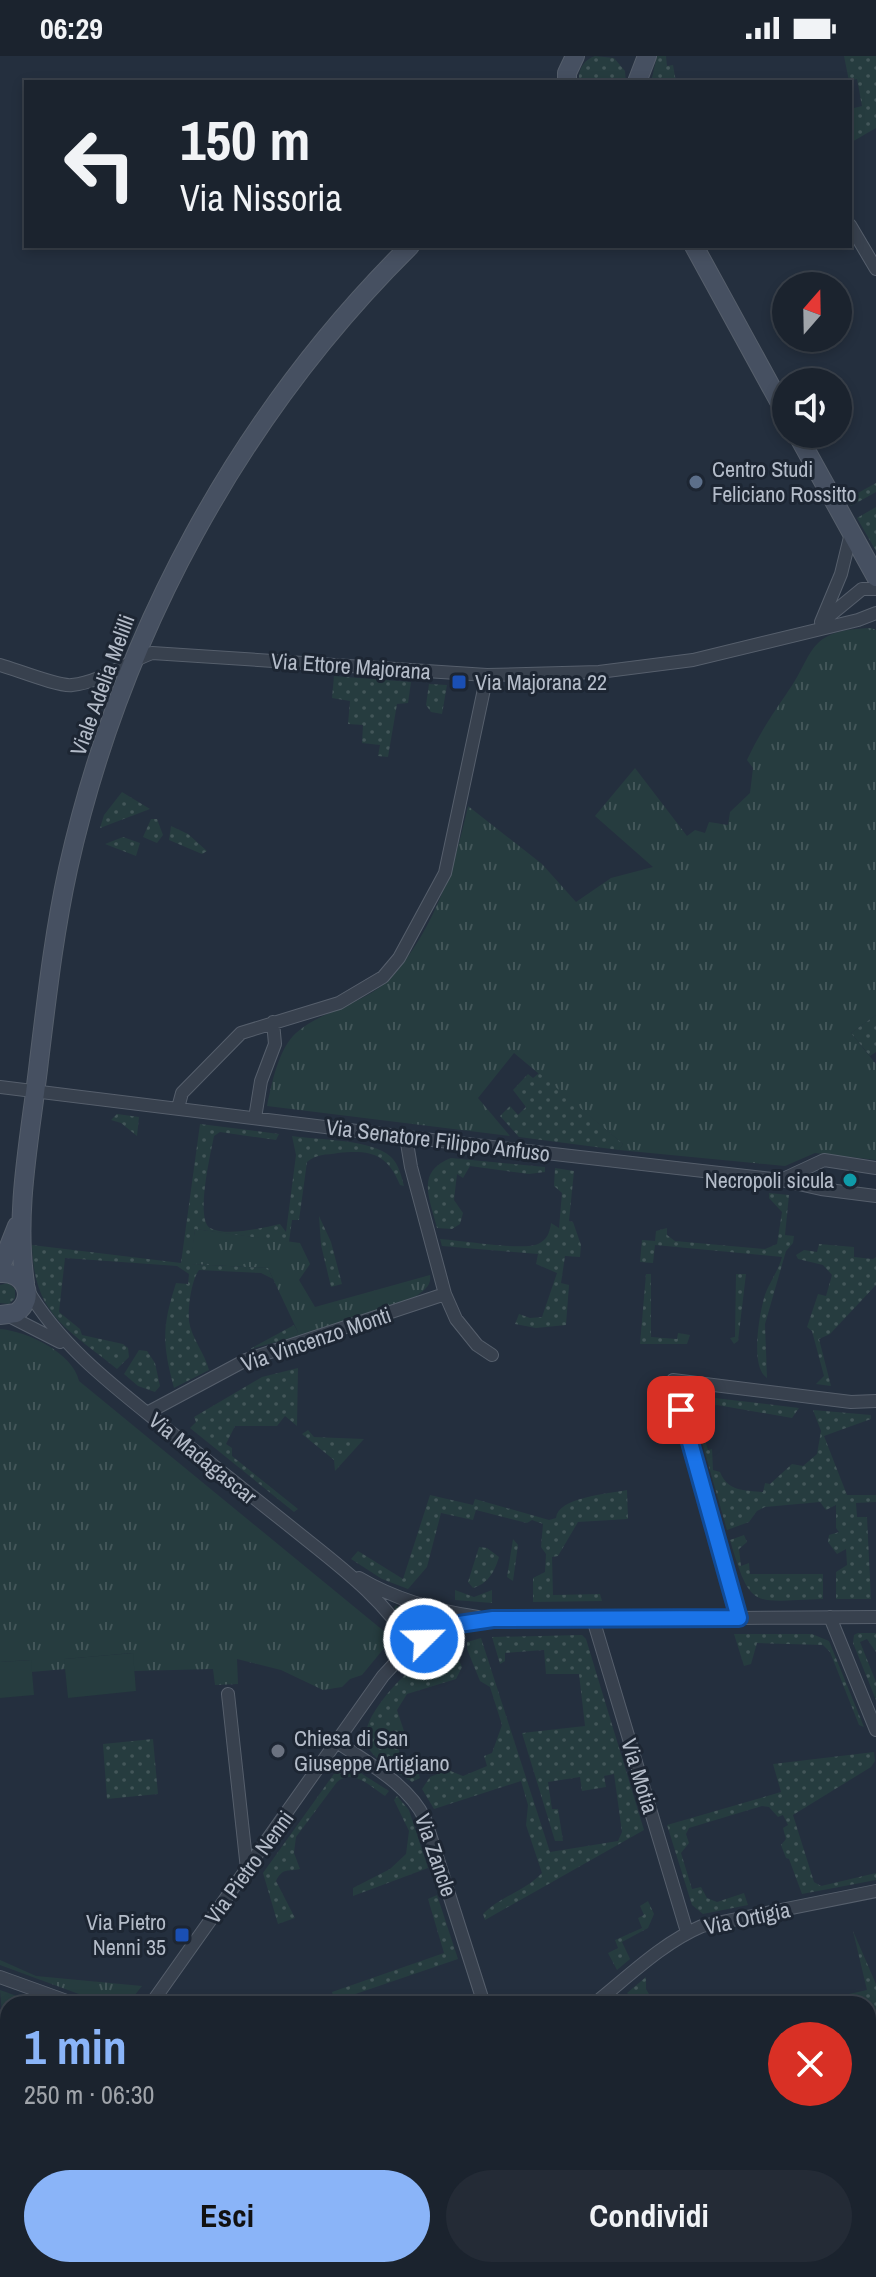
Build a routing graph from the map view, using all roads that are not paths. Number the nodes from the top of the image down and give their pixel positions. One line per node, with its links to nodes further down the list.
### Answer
1 (629, 56): 3 (street)
2 (647, 56): 3 (street)
3 (637, 80)
4 (852, 228): 7 (street)
5 (408, 248): 18 (street, Viale Adelia Melilli)
6 (695, 248): 8 (street)
7 (876, 269)
8 (772, 388)
9 (805, 448): 10 (street)
10 (851, 533): 11 (street); 15 (street)
11 (876, 577)
12 (876, 589): 15 (street)
13 (876, 613): 14 (street)
14 (858, 620): 16 (street); 17 (street, Via Ettore Majorana)
15 (821, 622): 17 (street)
16 (876, 623)
17 (807, 632): 20 (street, Via Ettore Majorana)
18 (132, 660): 19 (street, Via Ettore Majorana); 20 (street, Via Ettore Majorana); 23 (street, Viale Adelia Melilli)
19 (0, 665)
20 (487, 675): 21 (street)
21 (273, 1022): 24 (street); 25 (street)
22 (0, 1087): 23 (street, Via Senatore Filippo Anfuso)
23 (35, 1091): 24 (street, Via Senatore Filippo Anfuso); 30 (street, Viale Adelia Melilli)
24 (178, 1108): 25 (street, Via Senatore Filippo Anfuso)
25 (255, 1118): 26 (street, Via Senatore Filippo Anfuso)
26 (406, 1137): 28 (street, Via Senatore Filippo Anfuso); 33 (street)
27 (876, 1168): 28 (street)
28 (781, 1180): 29 (street, Via Senatore Filippo Anfuso)
29 (876, 1196)
30 (21, 1216): 31 (street); 32 (street)
31 (0, 1271): 32 (street)
32 (26, 1286): 34 (street); 35 (street)
33 (445, 1294): 36 (street); 38 (street, Via Vincenzo Monti)
34 (3, 1316): 35 (street)
35 (70, 1347): 38 (street, Via Madagascar)
36 (492, 1355)
37 (876, 1401): 43 (street)
38 (147, 1413): 39 (street, Via Madagascar)
39 (338, 1565): 40 (street); 46 (street)
40 (391, 1595): 44 (street); 46 (street)
41 (830, 1617): 42 (street, Via Pietro Nenni); 43 (street, Via Pietro Nenni); 48 (street)
42 (876, 1617)
43 (739, 1618): 45 (street, Via Pietro Nenni)
44 (493, 1619): 45 (street, Via Pietro Nenni); 46 (street, Via Pietro Nenni)
45 (593, 1619): 52 (street, Via Motia)
46 (419, 1643): 49 (street, Via Pietro Nenni)
47 (228, 1694): 50 (street)
48 (876, 1730)
49 (337, 1742): 50 (street, Via Pietro Nenni); 56 (street, Via Zancle)
50 (247, 1869): 55 (street, Via Pietro Nenni)
51 (876, 1891): 52 (street, Via Ortigia)
52 (687, 1932): 57 (street, Via Ortigia)
53 (0, 1977): 54 (street)
54 (53, 1996)
55 (157, 1996)
56 (481, 1996)
57 (604, 1996)

